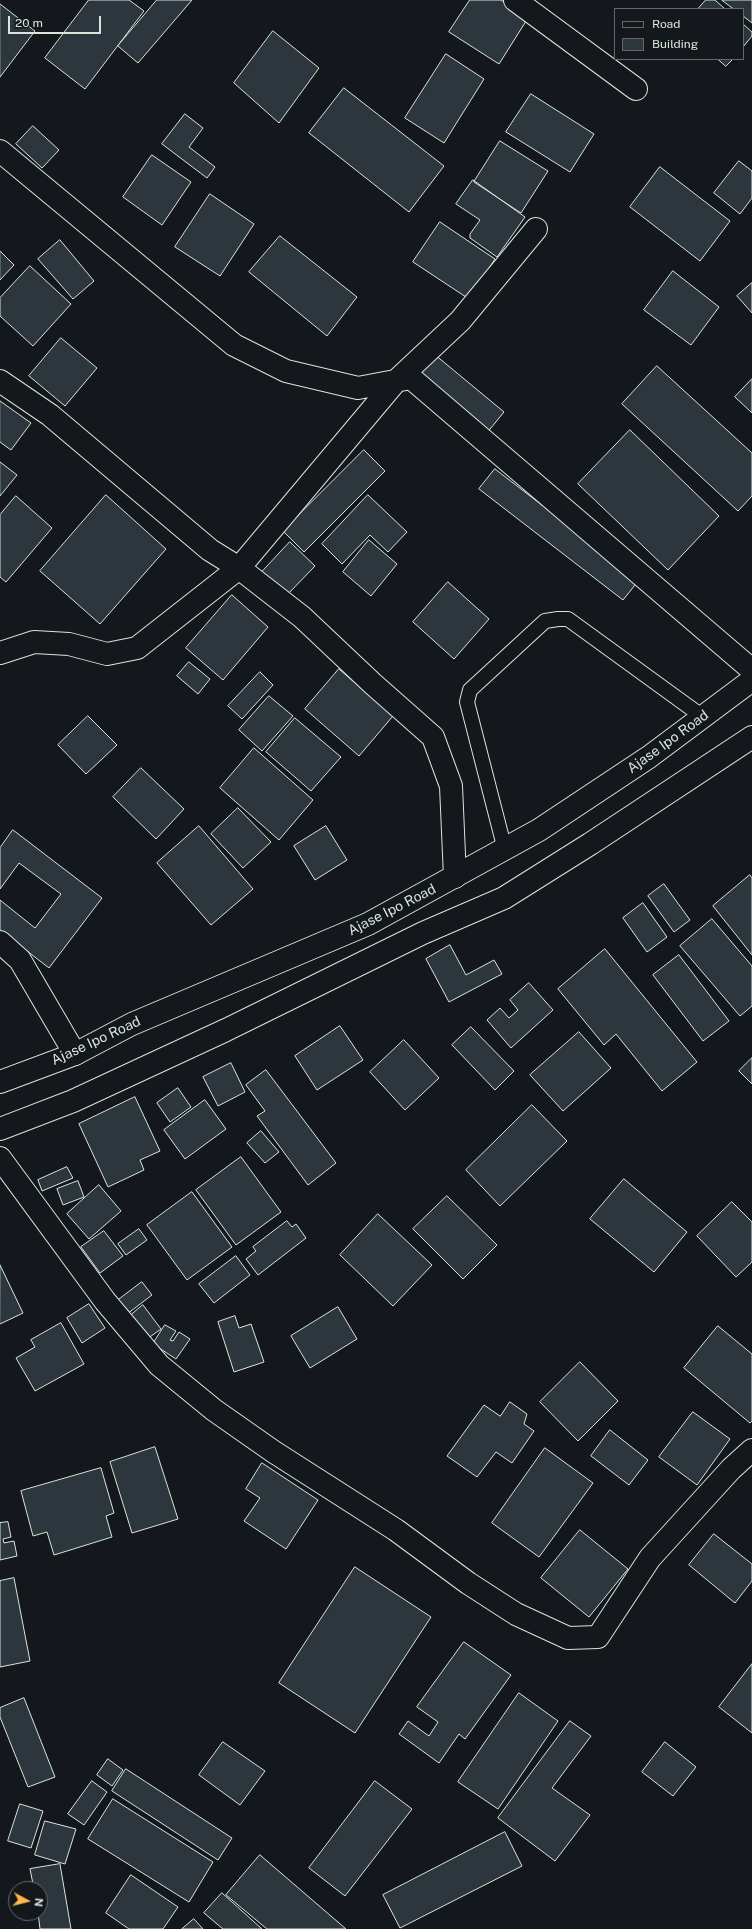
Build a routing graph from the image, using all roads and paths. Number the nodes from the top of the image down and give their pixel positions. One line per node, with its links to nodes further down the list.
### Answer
1 (515, 0): 2 (main road)
2 (636, 89)
3 (0, 151): 6 (main road)
4 (536, 229): 6 (main road)
5 (0, 381): 7 (main road)
6 (396, 381): 7 (main road); 9 (main road)
7 (239, 568): 8 (main road); 14 (main road)
8 (0, 653)
9 (752, 670)
10 (752, 680): 11 (main road, Ajase Ipo Road)
11 (703, 717): 13 (main road, Ajase Ipo Road); 13 (lane)
12 (752, 737): 18 (main road)
13 (505, 850): 14 (main road, Ajase Ipo Road)
14 (455, 877): 16 (main road, Ajase Ipo Road)
15 (0, 942): 16 (main road)
16 (75, 1054): 17 (main road, Ajase Ipo Road)
17 (0, 1082)
18 (0, 1130)
19 (0, 1158): 20 (main road)
20 (752, 1450)

